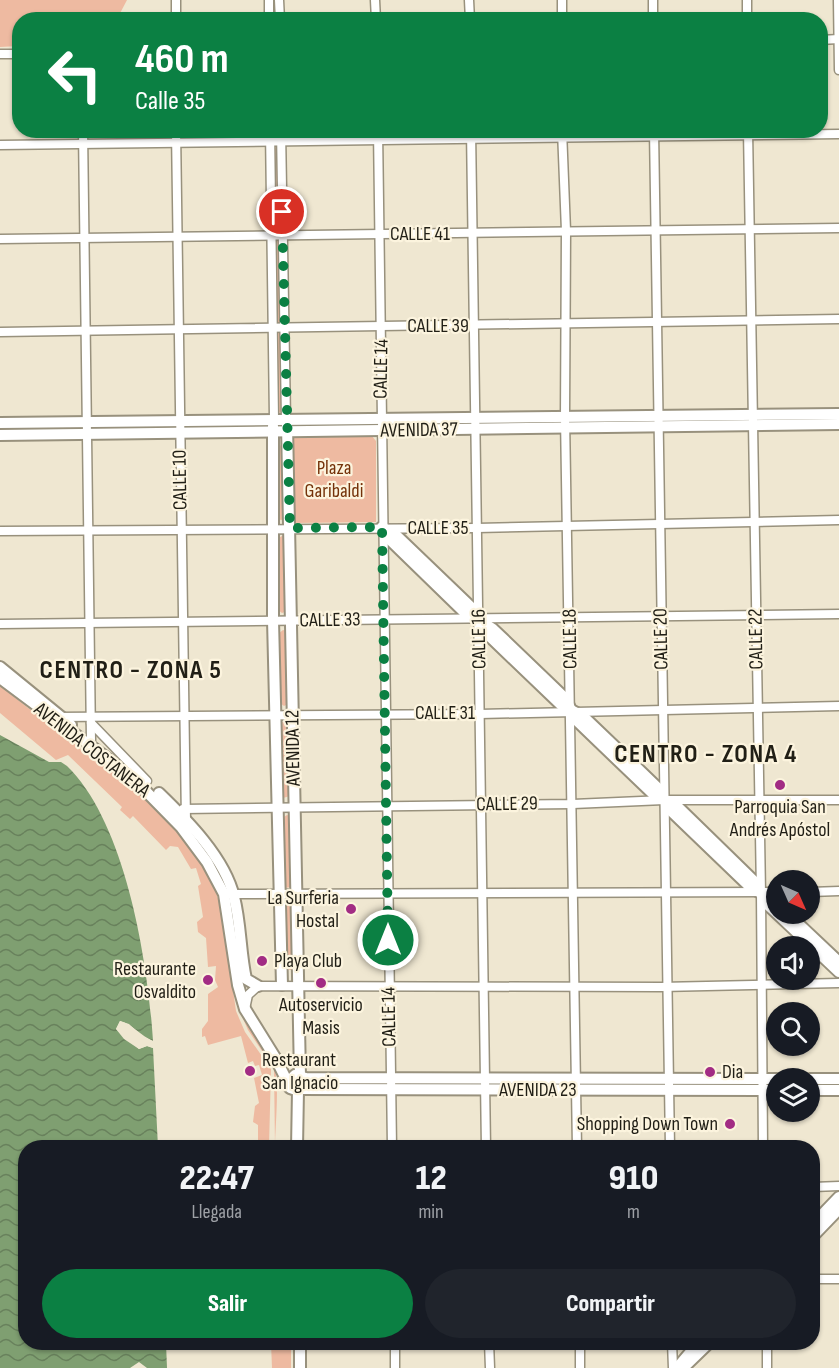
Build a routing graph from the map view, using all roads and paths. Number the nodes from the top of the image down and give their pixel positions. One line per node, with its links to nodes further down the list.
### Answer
1 (838, 0): 2 (street)
2 (839, 39): 3 (street)
3 (839, 70)
4 (83, 138): 17 (street)
5 (176, 138): 14 (street, CALLE 10)
6 (271, 138): 15 (street)
7 (282, 138): 16 (street)
8 (342, 138): 16 (street)
9 (378, 138): 23 (street, CALLE 14)
10 (471, 138): 24 (street, CALLE 16)
11 (562, 138): 21 (street, CALLE 18)
12 (654, 138): 22 (street, CALLE 20)
13 (748, 138): 20 (street, CALLE 22)
14 (176, 142): 15 (street); 17 (street); 27 (street, CALLE 10)
15 (271, 143): 16 (street); 25 (street)
16 (282, 143): 26 (street)
17 (83, 144): 18 (street); 28 (street)
18 (0, 145)
19 (839, 228): 20 (street, CALLE 41)
20 (750, 229): 22 (street, CALLE 41); 31 (street, CALLE 22)
21 (566, 231): 22 (street, CALLE 41); 24 (street, CALLE 41); 33 (street, CALLE 18)
22 (655, 232): 32 (street, CALLE 20)
23 (380, 234): 24 (street, CALLE 41); 26 (street, CALLE 41); 34 (street, CALLE 14)
24 (473, 234): 35 (street, CALLE 16)
25 (272, 235): 26 (street, CALLE 41); 27 (street, CALLE 41); 36 (street)
26 (283, 235): 37 (street)
27 (178, 236): 28 (street, CALLE 41); 38 (street, CALLE 10)
28 (85, 237): 29 (street, CALLE 41); 39 (street)
29 (0, 239)
30 (839, 319): 31 (street, CALLE 39)
31 (751, 321): 32 (street, CALLE 39); 45 (street, CALLE 22)
32 (658, 322): 33 (street, CALLE 39); 47 (street, CALLE 20)
33 (564, 323): 35 (street, CALLE 39); 49 (street, CALLE 18)
34 (381, 326): 35 (street, CALLE 39); 37 (street, CALLE 39); 42 (street, CALLE 14)
35 (474, 326): 51 (street, CALLE 16)
36 (273, 328): 37 (street, CALLE 39); 38 (street, CALLE 39); 43 (street)
37 (284, 328): 44 (street)
38 (180, 330): 39 (street, CALLE 39); 46 (street, CALLE 10)
39 (86, 331): 40 (street, CALLE 39); 48 (street)
40 (0, 332)
41 (839, 414): 45 (main road, AVENIDA 37)
42 (380, 418): 44 (main road, AVENIDA 37); 51 (main road, AVENIDA 37); 53 (street, CALLE 14)
43 (274, 419): 44 (main road, AVENIDA 37); 46 (main road, AVENIDA 37); 54 (main road, AVENIDA 12)
44 (286, 419): 55 (main road, AVENIDA 12)
45 (752, 420): 47 (main road, AVENIDA 37); 52 (main road, AVENIDA 37); 60 (street, CALLE 22)
46 (179, 421): 48 (main road, AVENIDA 37); 56 (street, CALLE 10)
47 (658, 421): 49 (main road, AVENIDA 37); 61 (street, CALLE 20)
48 (86, 422): 50 (main road, AVENIDA 37); 57 (street)
49 (565, 422): 51 (main road, AVENIDA 37); 62 (street, CALLE 18)
50 (0, 423)
51 (476, 423): 53 (main road, AVENIDA 37); 66 (street, CALLE 16)
52 (839, 424)
53 (380, 430): 55 (main road, AVENIDA 37); 63 (street, CALLE 14)
54 (272, 431): 55 (main road, AVENIDA 37); 56 (main road, AVENIDA 37); 64 (main road, AVENIDA 12)
55 (288, 431): 65 (main road, AVENIDA 12)
56 (179, 433): 57 (main road, AVENIDA 37); 67 (street, CALLE 10)
57 (86, 434): 58 (main road, AVENIDA 37); 69 (street)
58 (0, 435)
59 (839, 520): 60 (street, CALLE 35)
60 (754, 521): 61 (street, CALLE 35); 71 (street, CALLE 22)
61 (660, 523): 62 (street, CALLE 35); 72 (street, CALLE 20)
62 (567, 524): 66 (street, CALLE 35); 74 (street, CALLE 18)
63 (382, 527): 65 (street, CALLE 35); 66 (street, CALLE 35); 73 (street, CALLE 14); 76 (main road)
64 (273, 528): 65 (street, CALLE 35); 67 (street, CALLE 35); 77 (main road, AVENIDA 12)
65 (290, 528): 75 (main road, AVENIDA 12)
66 (477, 528): 76 (street, CALLE 16)
67 (181, 530): 69 (street, CALLE 35); 78 (street, CALLE 10)
68 (0, 531): 69 (street, CALLE 35)
69 (87, 531): 79 (street)
70 (839, 614): 71 (street, CALLE 33)
71 (756, 615): 72 (street, CALLE 33); 84 (street, CALLE 22)
72 (661, 617): 74 (street, CALLE 33); 85 (street, CALLE 20)
73 (385, 619): 75 (street, CALLE 33); 76 (street, CALLE 33); 88 (street, CALLE 14)
74 (569, 619): 76 (street, CALLE 33); 86 (street, CALLE 18)
75 (290, 620): 77 (street, CALLE 33); 87 (main road, AVENIDA 12)
76 (479, 620): 86 (main road); 90 (street, CALLE 16)
77 (273, 621): 78 (street, CALLE 33); 89 (main road, AVENIDA 12)
78 (184, 622): 79 (street, CALLE 33); 91 (street, CALLE 10)
79 (89, 623): 80 (street, CALLE 33); 93 (street)
80 (0, 624)
81 (0, 667): 92 (main road, AVENIDA COSTANERA)
82 (0, 678): 92 (main road, AVENIDA COSTANERA)
83 (839, 706): 84 (street, CALLE 31)
84 (757, 707): 85 (street, CALLE 31); 98 (street, CALLE 22)
85 (662, 709): 86 (street, CALLE 31); 96 (street, CALLE 20)
86 (571, 710): 90 (street, CALLE 31); 96 (main road); 99 (street, CALLE 18)
87 (292, 713): 88 (street, CALLE 31); 89 (street, CALLE 31); 102 (main road, AVENIDA 12)
88 (386, 713): 90 (street, CALLE 31); 103 (street, CALLE 14)
89 (275, 714): 91 (street, CALLE 31); 101 (main road, AVENIDA 12)
90 (480, 714): 100 (street, CALLE 16)
91 (183, 715): 93 (street, CALLE 31); 105 (street, CALLE 10)
92 (56, 717): 93 (street, CALLE 31); 94 (main road, AVENIDA COSTANERA); 106 (main road, AVENIDA COSTANERA)
93 (91, 720): 94 (street); 95 (street)
94 (91, 740): 95 (main road, AVENIDA COSTANERA)
95 (147, 781): 104 (main road, AVENIDA COSTANERA)
96 (664, 800): 98 (street, CALLE 29); 99 (street, CALLE 29); 110 (street, CALLE 20); 111 (main road)
97 (839, 800): 98 (street, CALLE 29)
98 (758, 801): 111 (street, CALLE 22)
99 (573, 804): 100 (street, CALLE 29); 109 (street, CALLE 18)
100 (481, 805): 103 (street, CALLE 29); 117 (street, CALLE 16)
101 (278, 806): 102 (street, CALLE 29); 105 (street, CALLE 29); 114 (main road, AVENIDA 12)
102 (294, 806): 103 (street, CALLE 29); 115 (main road, AVENIDA 12)
103 (388, 806): 116 (street, CALLE 14)
104 (174, 809): 105 (street, CALLE 29); 106 (main road, AVENIDA COSTANERA)
105 (186, 809): 106 (street, CALLE 10)
106 (184, 824): 113 (main road, AVENIDA COSTANERA)
107 (839, 891): 108 (street)
108 (820, 892)
109 (572, 893): 110 (street); 117 (street); 129 (street, CALLE 18)
110 (666, 893): 111 (street); 130 (street, CALLE 20)
111 (761, 893): 112 (street); 118 (main road); 121 (main road); 125 (street, CALLE 22)
112 (766, 893)
113 (229, 894): 114 (street); 126 (main road, AVENIDA COSTANERA); 131 (main road, AVENIDA COSTANERA)
114 (280, 894): 115 (street); 123 (main road, AVENIDA 12)
115 (295, 894): 116 (street); 124 (main road, AVENIDA 12)
116 (388, 894): 117 (street); 127 (street, CALLE 14)
117 (483, 894): 128 (street, CALLE 16)
118 (766, 896)
119 (799, 924): 120 (main road)
120 (839, 962)
121 (839, 972)
122 (839, 982): 125 (street)
123 (282, 985): 124 (street); 126 (street)
124 (297, 985): 127 (street); 135 (main road, AVENIDA 12)
125 (760, 985): 130 (street); 140 (street, CALLE 22)
126 (258, 986): 131 (street)
127 (388, 987): 128 (street); 136 (street, CALLE 14)
128 (484, 987): 129 (street); 137 (street, CALLE 16)
129 (574, 987): 130 (street); 138 (street, CALLE 18)
130 (666, 987): 139 (street, CALLE 20)
131 (245, 1009): 135 (main road, AVENIDA COSTANERA)
132 (820, 1079): 133 (main road)
133 (839, 1079)
134 (766, 1083): 140 (main road, AVENIDA 23)
135 (296, 1084): 136 (main road, AVENIDA 23); 144 (main road, AVENIDA 12)
136 (391, 1084): 137 (main road, AVENIDA 23); 145 (street, CALLE 14)
137 (485, 1084): 138 (main road, AVENIDA 23); 146 (street, CALLE 16)
138 (576, 1084): 139 (main road, AVENIDA 23); 147 (street, CALLE 18)
139 (669, 1084): 140 (main road, AVENIDA 23); 148 (street, CALLE 20)
140 (762, 1085): 141 (main road, AVENIDA 23); 149 (street, CALLE 22)
141 (766, 1086)
142 (820, 1090): 143 (main road)
143 (839, 1090)
144 (297, 1140)
145 (392, 1140)
146 (486, 1140)
147 (577, 1140)
148 (670, 1140)
149 (763, 1140)
150 (839, 1186): 151 (street)
151 (820, 1187)
152 (839, 1197): 154 (main road)
153 (839, 1209): 155 (main road)
154 (820, 1217)
155 (820, 1229)
156 (820, 1279): 157 (street)
157 (839, 1279)
158 (300, 1350): 166 (main road)
159 (395, 1350): 167 (street)
160 (489, 1350): 168 (street)
161 (580, 1350): 169 (street)
162 (673, 1350): 170 (street)
163 (692, 1350): 170 (main road)
164 (702, 1350): 171 (main road)
165 (767, 1350): 172 (street)
166 (300, 1368)
167 (395, 1368)
168 (490, 1368)
169 (580, 1368)
170 (675, 1368)
171 (683, 1368)
172 (767, 1368)

